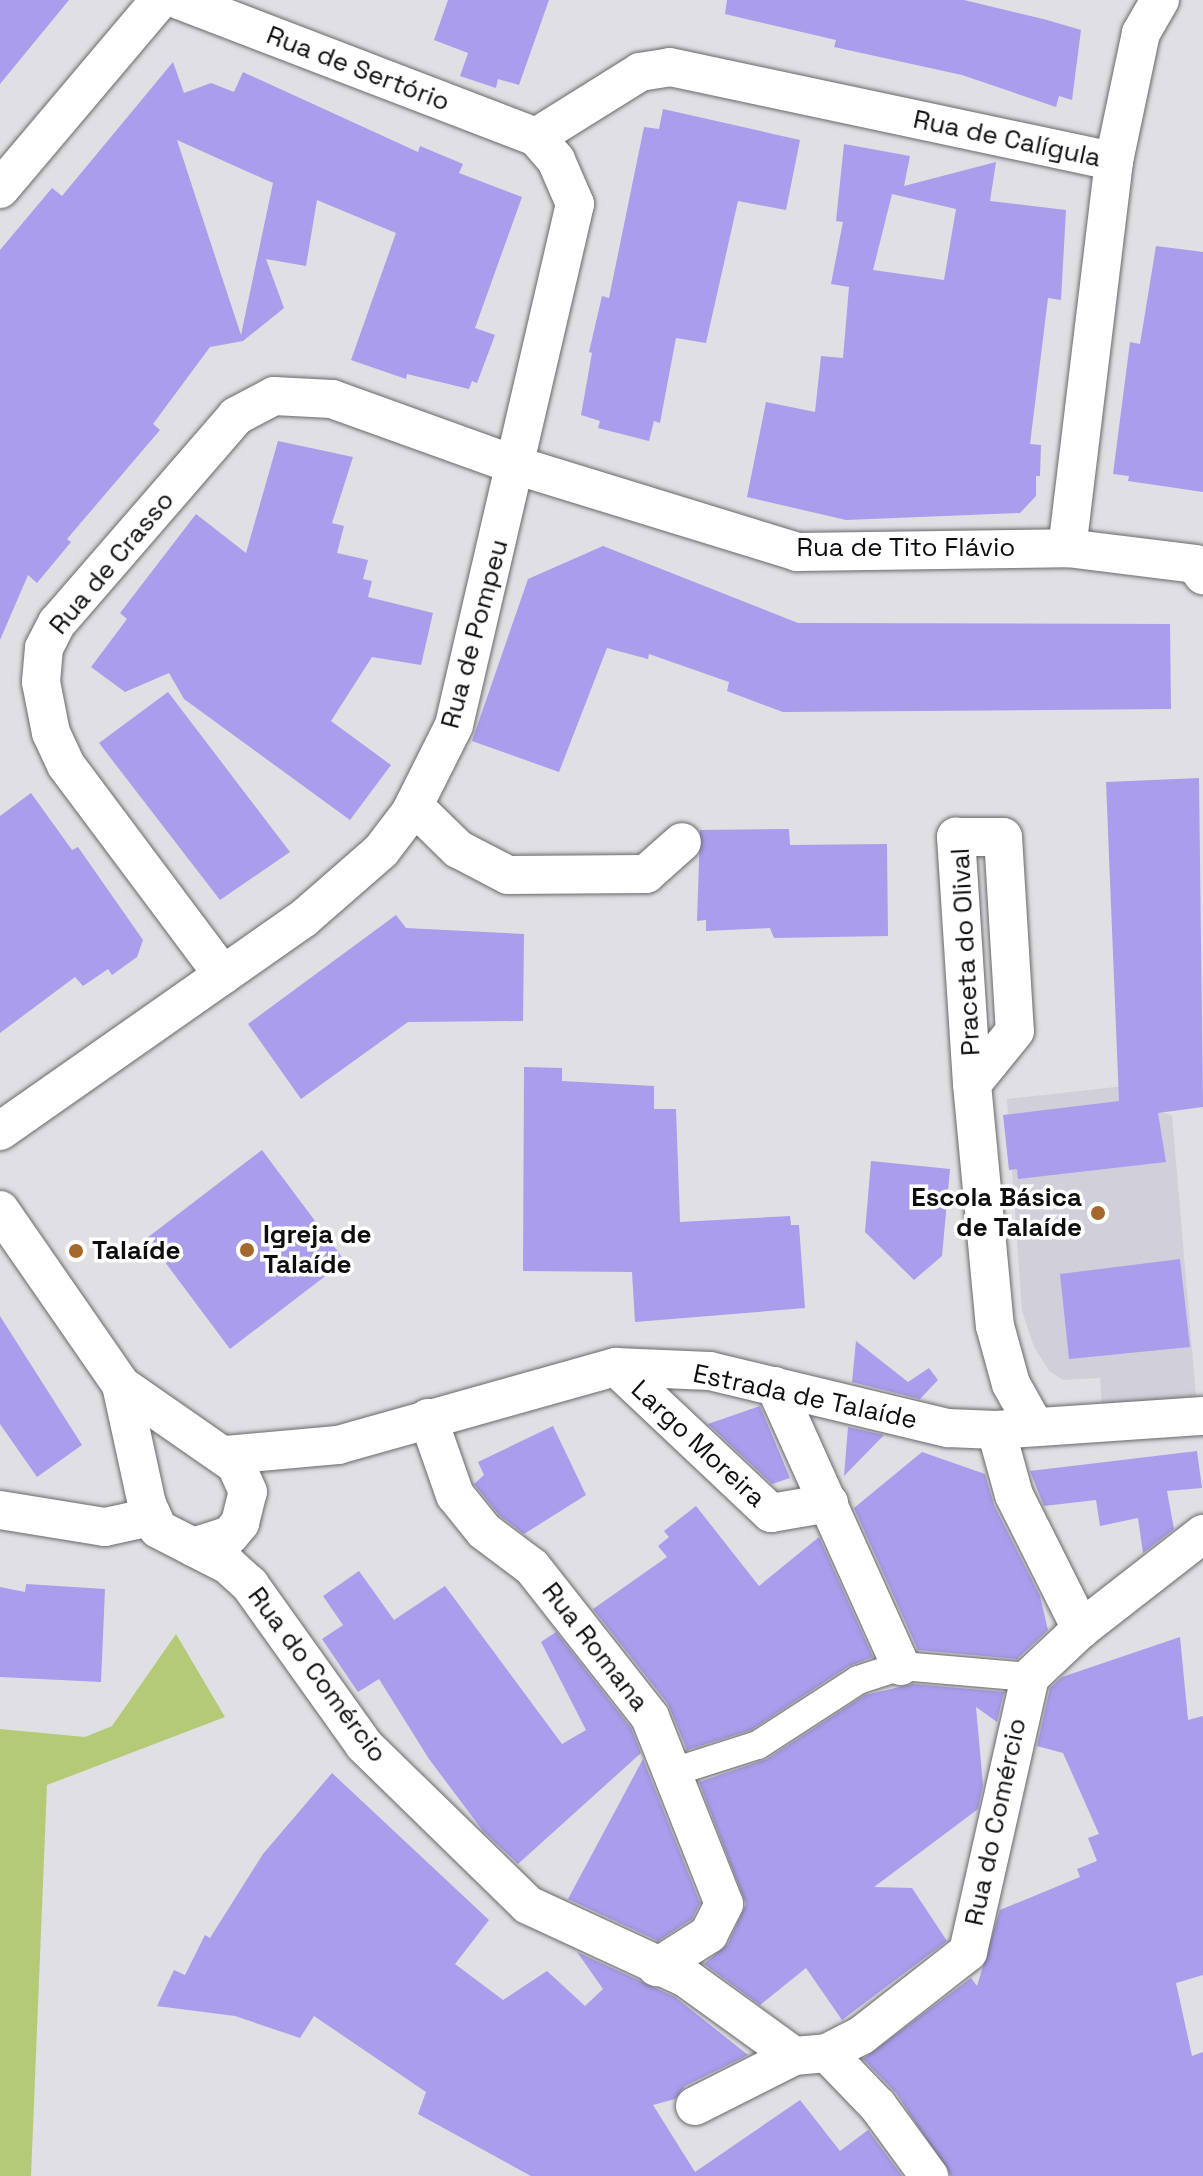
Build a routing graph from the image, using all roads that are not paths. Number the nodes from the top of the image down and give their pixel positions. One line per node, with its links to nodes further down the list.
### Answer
1 (160, 0): 6 (street)
2 (180, 0): 4 (street, Rua de Sertório)
3 (1160, 0): 5 (street)
4 (536, 137): 5 (street, Rua de Calígula); 7 (street, Rua de Pompeu)
5 (1114, 161): 8 (street, Rua de Calígula)
6 (0, 189)
7 (518, 466): 8 (street, Rua de Tito Flávio); 10 (street, Rua de Pompeu); 12 (street, Rua de Crasso)
8 (1067, 548): 9 (street, Rua de Tito Flávio)
9 (1203, 575)
10 (414, 806): 11 (street); 12 (street, Rua de Pompeu)
11 (682, 842)
12 (223, 975): 14 (street, Rua de Pompeu)
13 (972, 1084): 13 (street, Praceta do Olival); 21 (street, Praceta do Olival)
14 (0, 1131)
15 (0, 1210): 17 (street)
16 (616, 1367): 18 (street, Estrada de Talaíde); 20 (street, Estrada de Talaíde); 25 (street, Largo Moreira)
17 (121, 1385): 23 (street); 24 (street)
18 (775, 1386): 22 (street, Estrada de Talaíde); 25 (street)
19 (1203, 1416): 21 (street, Estrada de Talaíde)
20 (428, 1418): 23 (street, Estrada de Talaíde); 32 (street, Rua Romana)
21 (1035, 1427): 22 (street, Estrada de Talaíde)
22 (996, 1430): 29 (street)
23 (219, 1451): 24 (street, Estrada de Talaíde); 28 (street)
24 (149, 1502): 26 (street); 28 (street)
25 (829, 1503): 30 (street)
26 (0, 1510)
27 (1203, 1534): 29 (street)
28 (193, 1547): 33 (street, Rua do Comércio)
29 (1081, 1629): 31 (street)
30 (901, 1666): 31 (street); 32 (street)
31 (1030, 1677): 34 (street, Rua do Comércio)
32 (670, 1773): 33 (street, Rua Romana)
33 (657, 1967): 34 (street, Rua do Comércio)
34 (810, 2055): 35 (street); 36 (street)
35 (695, 2106)
36 (929, 2176)

